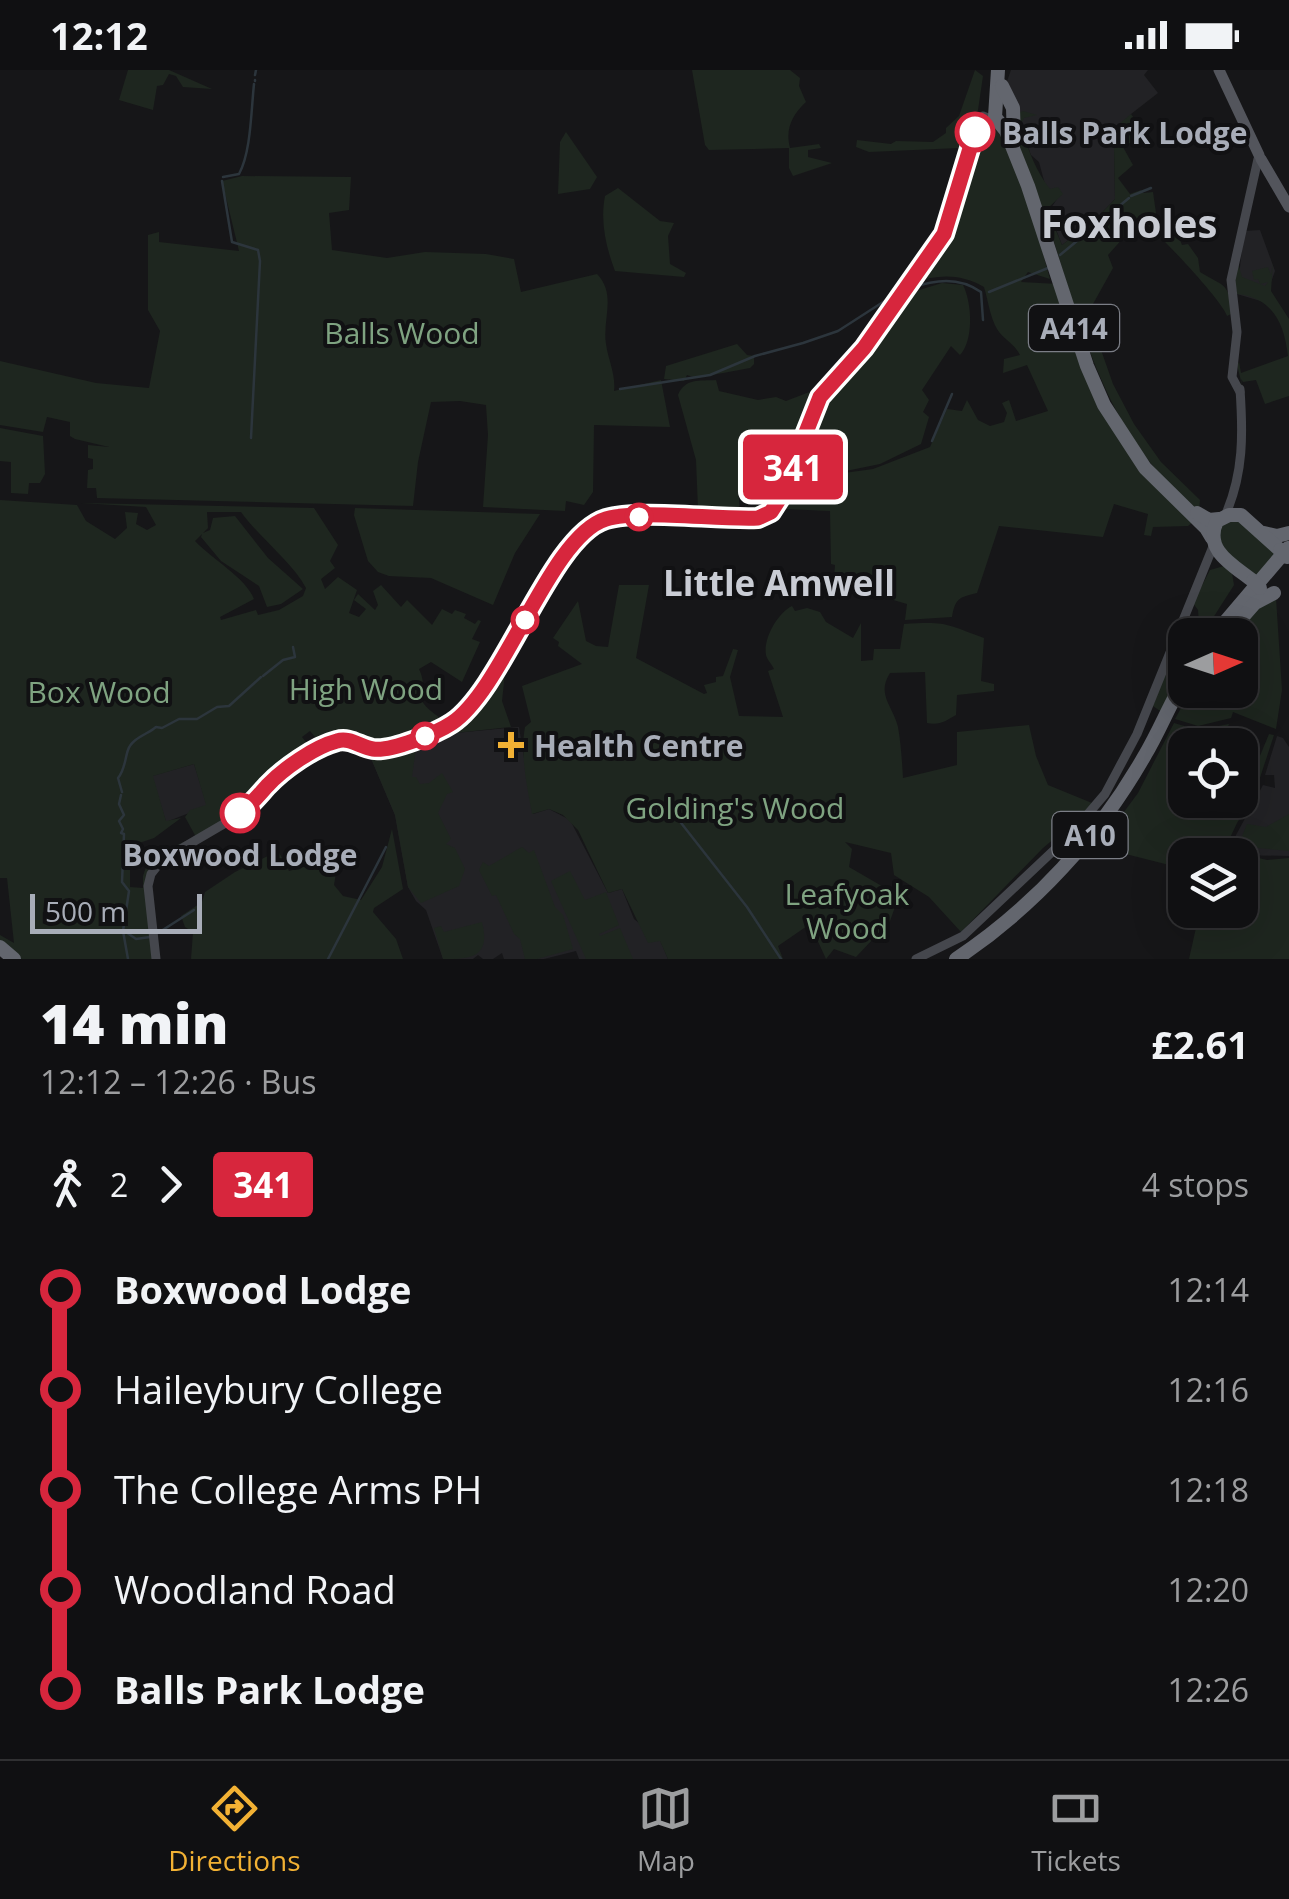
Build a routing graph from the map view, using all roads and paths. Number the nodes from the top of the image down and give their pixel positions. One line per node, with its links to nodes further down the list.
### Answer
1 (1000, 70): 3 (highway, A414)
2 (1220, 70): 4 (main road)
3 (999, 114): 7 (highway, A414); 11 (highway, A414); 23 (main road)
4 (1259, 158): 5 (main road); 6 (main road)
5 (1289, 207)
6 (1234, 494): 7 (main road); 8 (main road)
7 (1222, 518): 8 (highway); 11 (highway)
8 (1246, 518): 9 (highway)
9 (1263, 533): 10 (highway); 12 (highway)
10 (1289, 534)
11 (1213, 541): 13 (main road); 14 (highway)
12 (1287, 553): 17 (highway)
13 (1202, 573): 14 (main road); 24 (main road)
14 (1252, 579): 15 (highway); 16 (highway); 18 (highway)
15 (1288, 587)
16 (1225, 618)
17 (1232, 618)
18 (1237, 618)
19 (1170, 708): 25 (highway, A10)
20 (1172, 708): 26 (highway, A10)
21 (0, 948): 22 (highway)
22 (14, 959)
23 (156, 959)
24 (916, 959)
25 (956, 959)
26 (968, 959)

